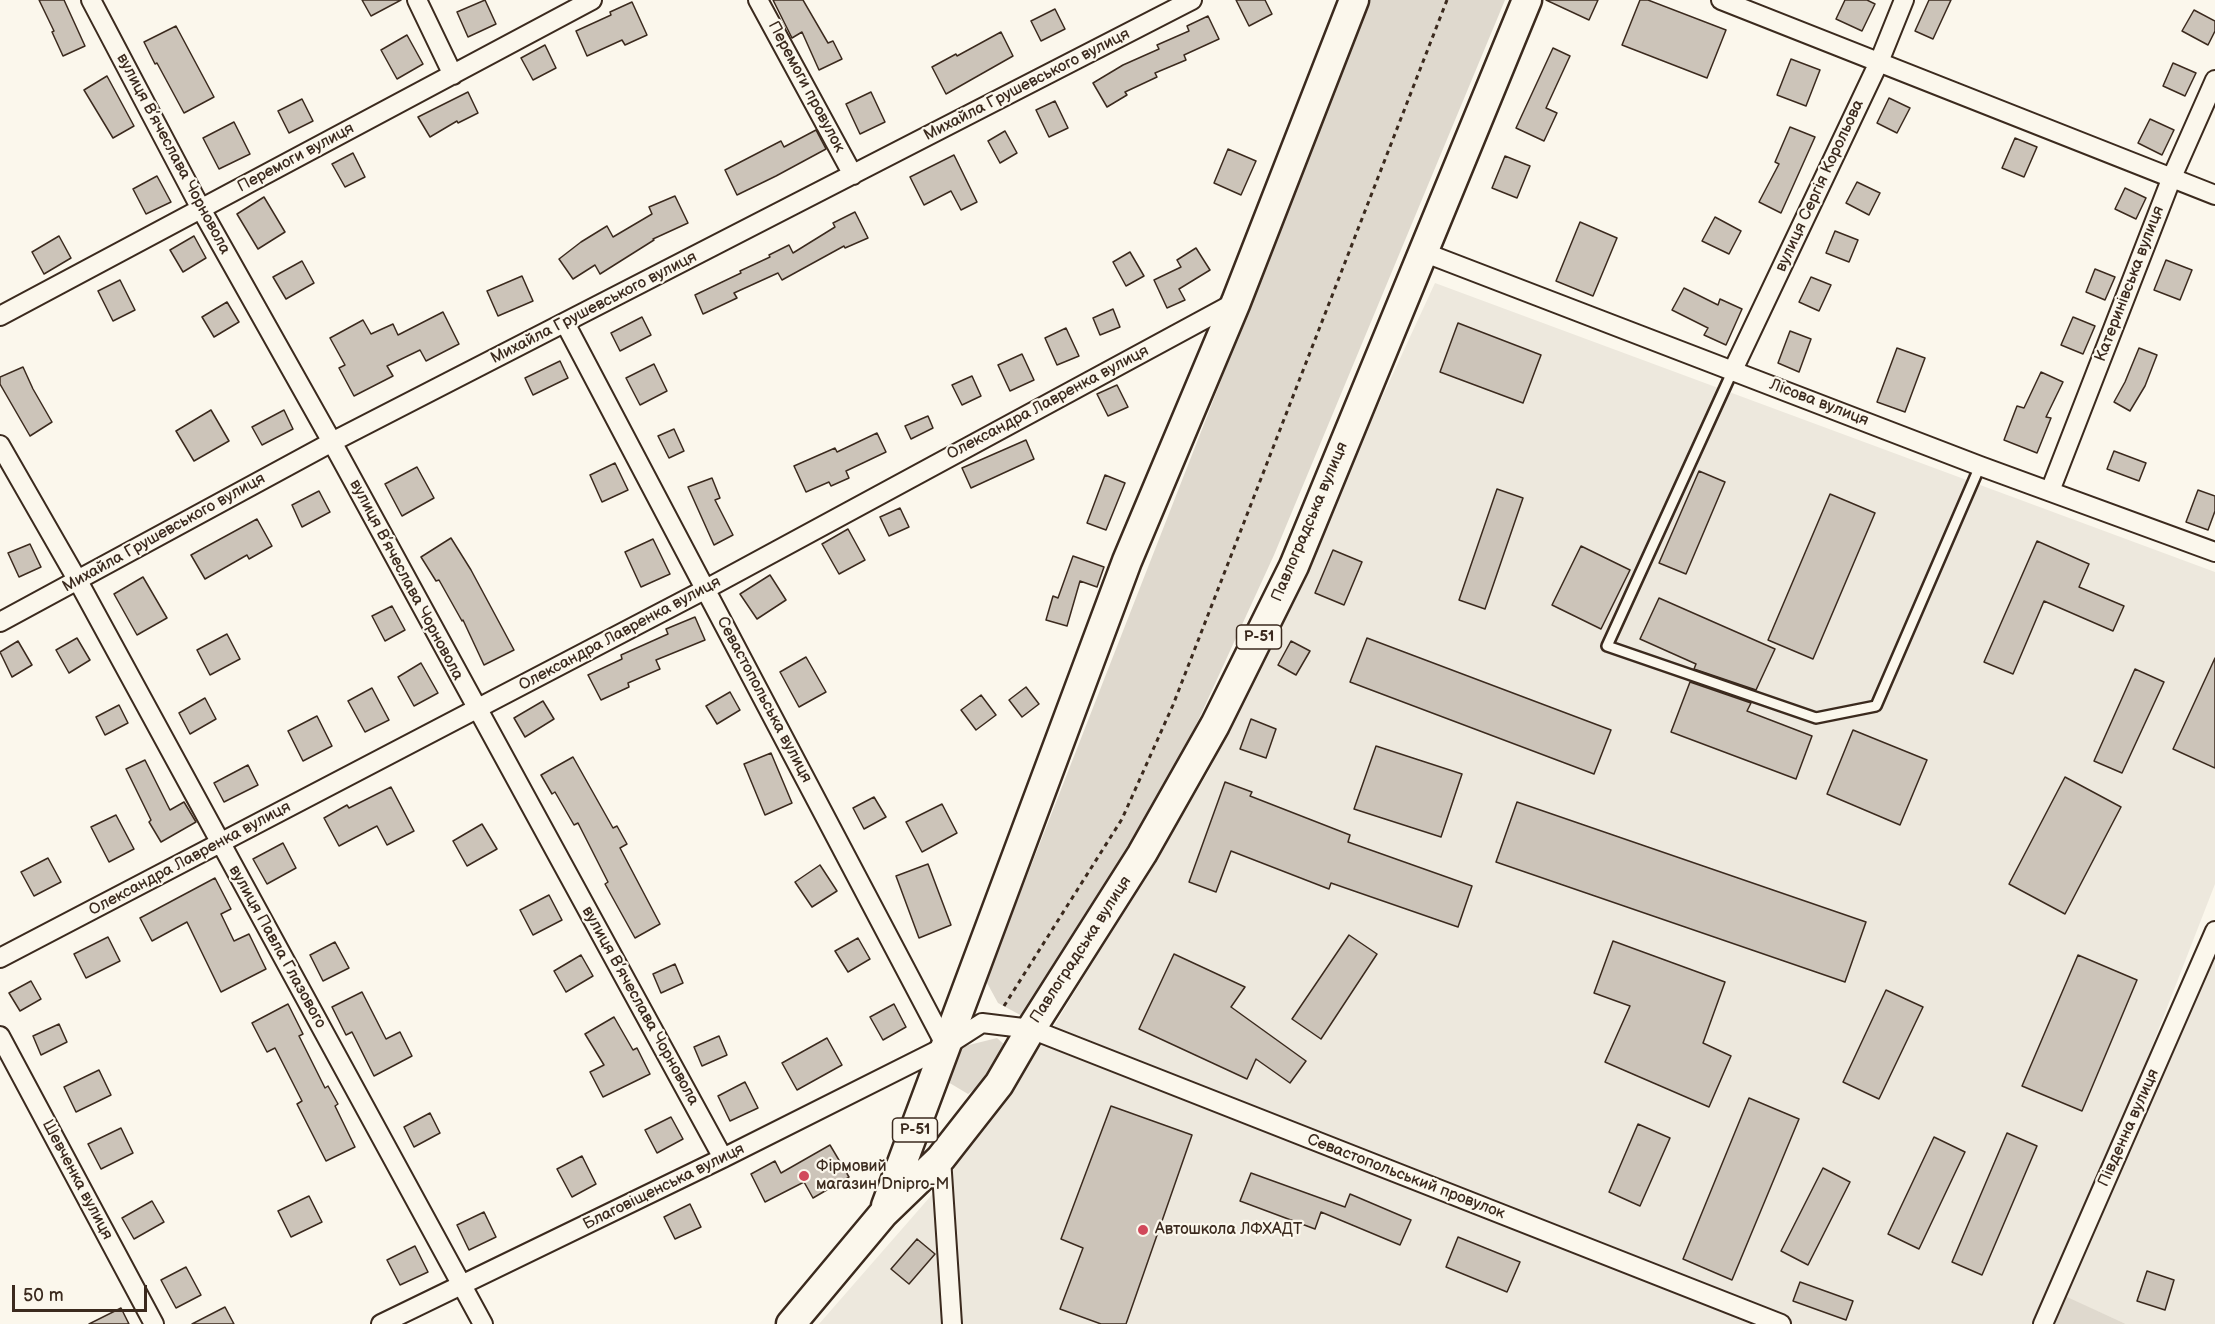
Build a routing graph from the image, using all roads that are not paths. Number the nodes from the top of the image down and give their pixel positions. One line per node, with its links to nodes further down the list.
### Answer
1 (91, 0): 16 (street, вулиця В’ячеслава Чорновола)
2 (417, 0): 11 (street)
3 (592, 0): 11 (street, Перемоги вулиця)
4 (758, 0): 13 (street, Перемоги провулок)
5 (1192, 0): 13 (street, Михайла Грушевського вулиця)
6 (1354, 0): 18 (main road, Павлоградська вулиця / Р-51)
7 (1527, 0): 17 (main road, Павлоградська вулиця / Р-51)
8 (1720, 0): 10 (street)
9 (1904, 0): 10 (street, вулиця Сергія Корольова)
10 (1879, 62): 14 (street); 21 (street, вулиця Сергія Корольова)
11 (453, 75): 16 (street, Перемоги вулиця)
12 (2215, 80): 14 (street, Катеринівська вулиця)
13 (853, 175): 20 (street, Михайла Грушевського вулиця)
14 (2172, 177): 15 (street); 25 (street, Катеринівська вулиця)
15 (2215, 195)
16 (201, 209): 19 (street, Перемоги вулиця); 22 (street, вулиця В’ячеслава Чорновола)
17 (1423, 252): 21 (street, Лісова вулиця); 34 (main road, Павлоградська вулиця / Р-51)
18 (1236, 302): 28 (street, Олександра Лавренка вулиця); 36 (main road, Павлоградська вулиця / Р-51)
19 (0, 316)
20 (565, 323): 22 (street, Михайла Грушевського вулиця); 28 (street, Севастопольська вулиця)
21 (1733, 370): 24 (street, Лісова вулиця); 24 (lane)
22 (332, 442): 27 (street, Михайла Грушевського вулиця); 30 (street, вулиця В’ячеслава Чорновола)
23 (0, 445): 27 (street, вулиця Павла Глазового)
24 (1980, 466): 25 (street, Лісова вулиця)
25 (2050, 491): 26 (street, Лісова вулиця)
26 (2215, 552)
27 (78, 581): 29 (street, Михайла Грушевського вулиця); 31 (street, вулиця Павла Глазового)
28 (706, 589): 30 (street, Олександра Лавренка вулиця); 36 (street, Севастопольська вулиця)
29 (0, 622)
30 (476, 710): 31 (street, Олександра Лавренка вулиця); 37 (street, вулиця В’ячеслава Чорновола)
31 (221, 843): 33 (street, Олександра Лавренка вулиця); 40 (street, вулиця Павла Глазового)
32 (2215, 931): 47 (street, Південна вулиця)
33 (0, 958)
34 (1030, 1029): 36 (street, Севастопольський провулок); 38 (main road, Павлоградська вулиця / Р-51); 46 (street, Севастопольський провулок)
35 (0, 1036): 41 (street, Шевченка вулиця)
36 (946, 1046): 37 (street, Благовіщенська вулиця); 39 (main road, Павлоградська вулиця / Р-51)
37 (723, 1158): 40 (street, Благовіщенська вулиця)
38 (941, 1158): 39 (main road, Павлоградська вулиця / Р-51); 45 (street)
39 (883, 1214): 44 (main road, Павлоградська вулиця / Р-51)
40 (462, 1285): 42 (street, Благовіщенська вулиця); 43 (street, вулиця Павла Глазового)
41 (154, 1324)
42 (381, 1324)
43 (483, 1324)
44 (791, 1324)
45 (952, 1324)
46 (1781, 1324)
47 (2043, 1324)

